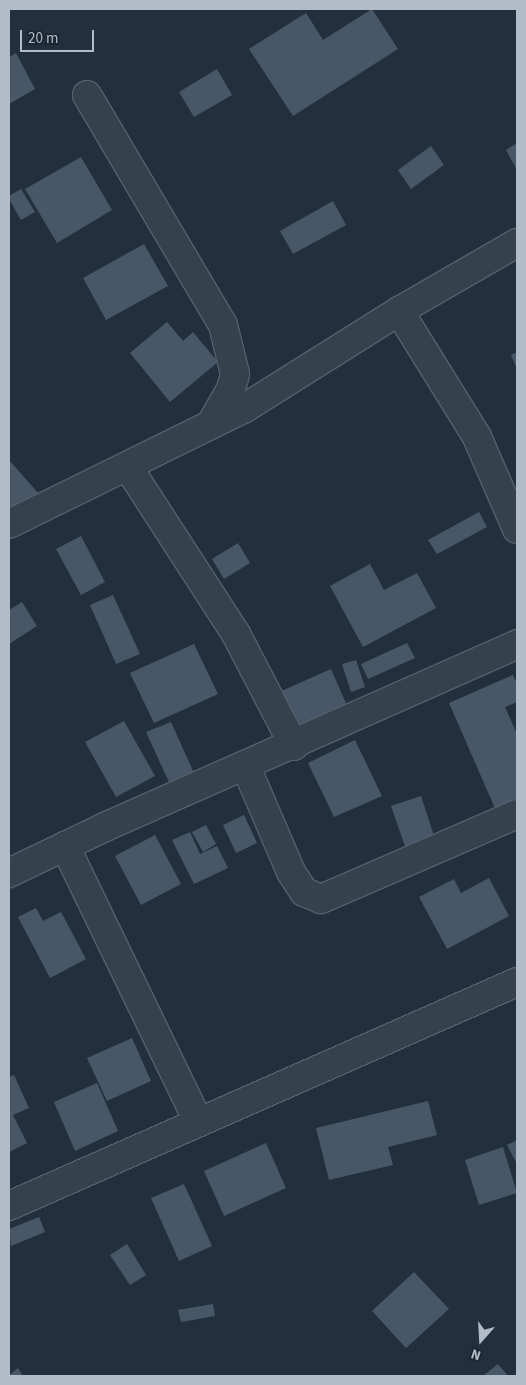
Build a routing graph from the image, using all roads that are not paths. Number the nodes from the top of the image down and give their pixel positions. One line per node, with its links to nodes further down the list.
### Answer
1 (87, 95): 4 (street)
2 (517, 243): 3 (street)
3 (399, 310): 4 (street); 7 (street)
4 (211, 424): 5 (street)
5 (128, 467): 6 (street); 9 (street)
6 (9, 524)
7 (517, 530)
8 (517, 644): 9 (street)
9 (294, 746): 10 (street)
10 (246, 767): 11 (street); 12 (street)
11 (517, 814)
12 (65, 846): 13 (street); 15 (street)
13 (9, 873)
14 (517, 982): 15 (street)
15 (198, 1121): 16 (street)
16 (9, 1206)

